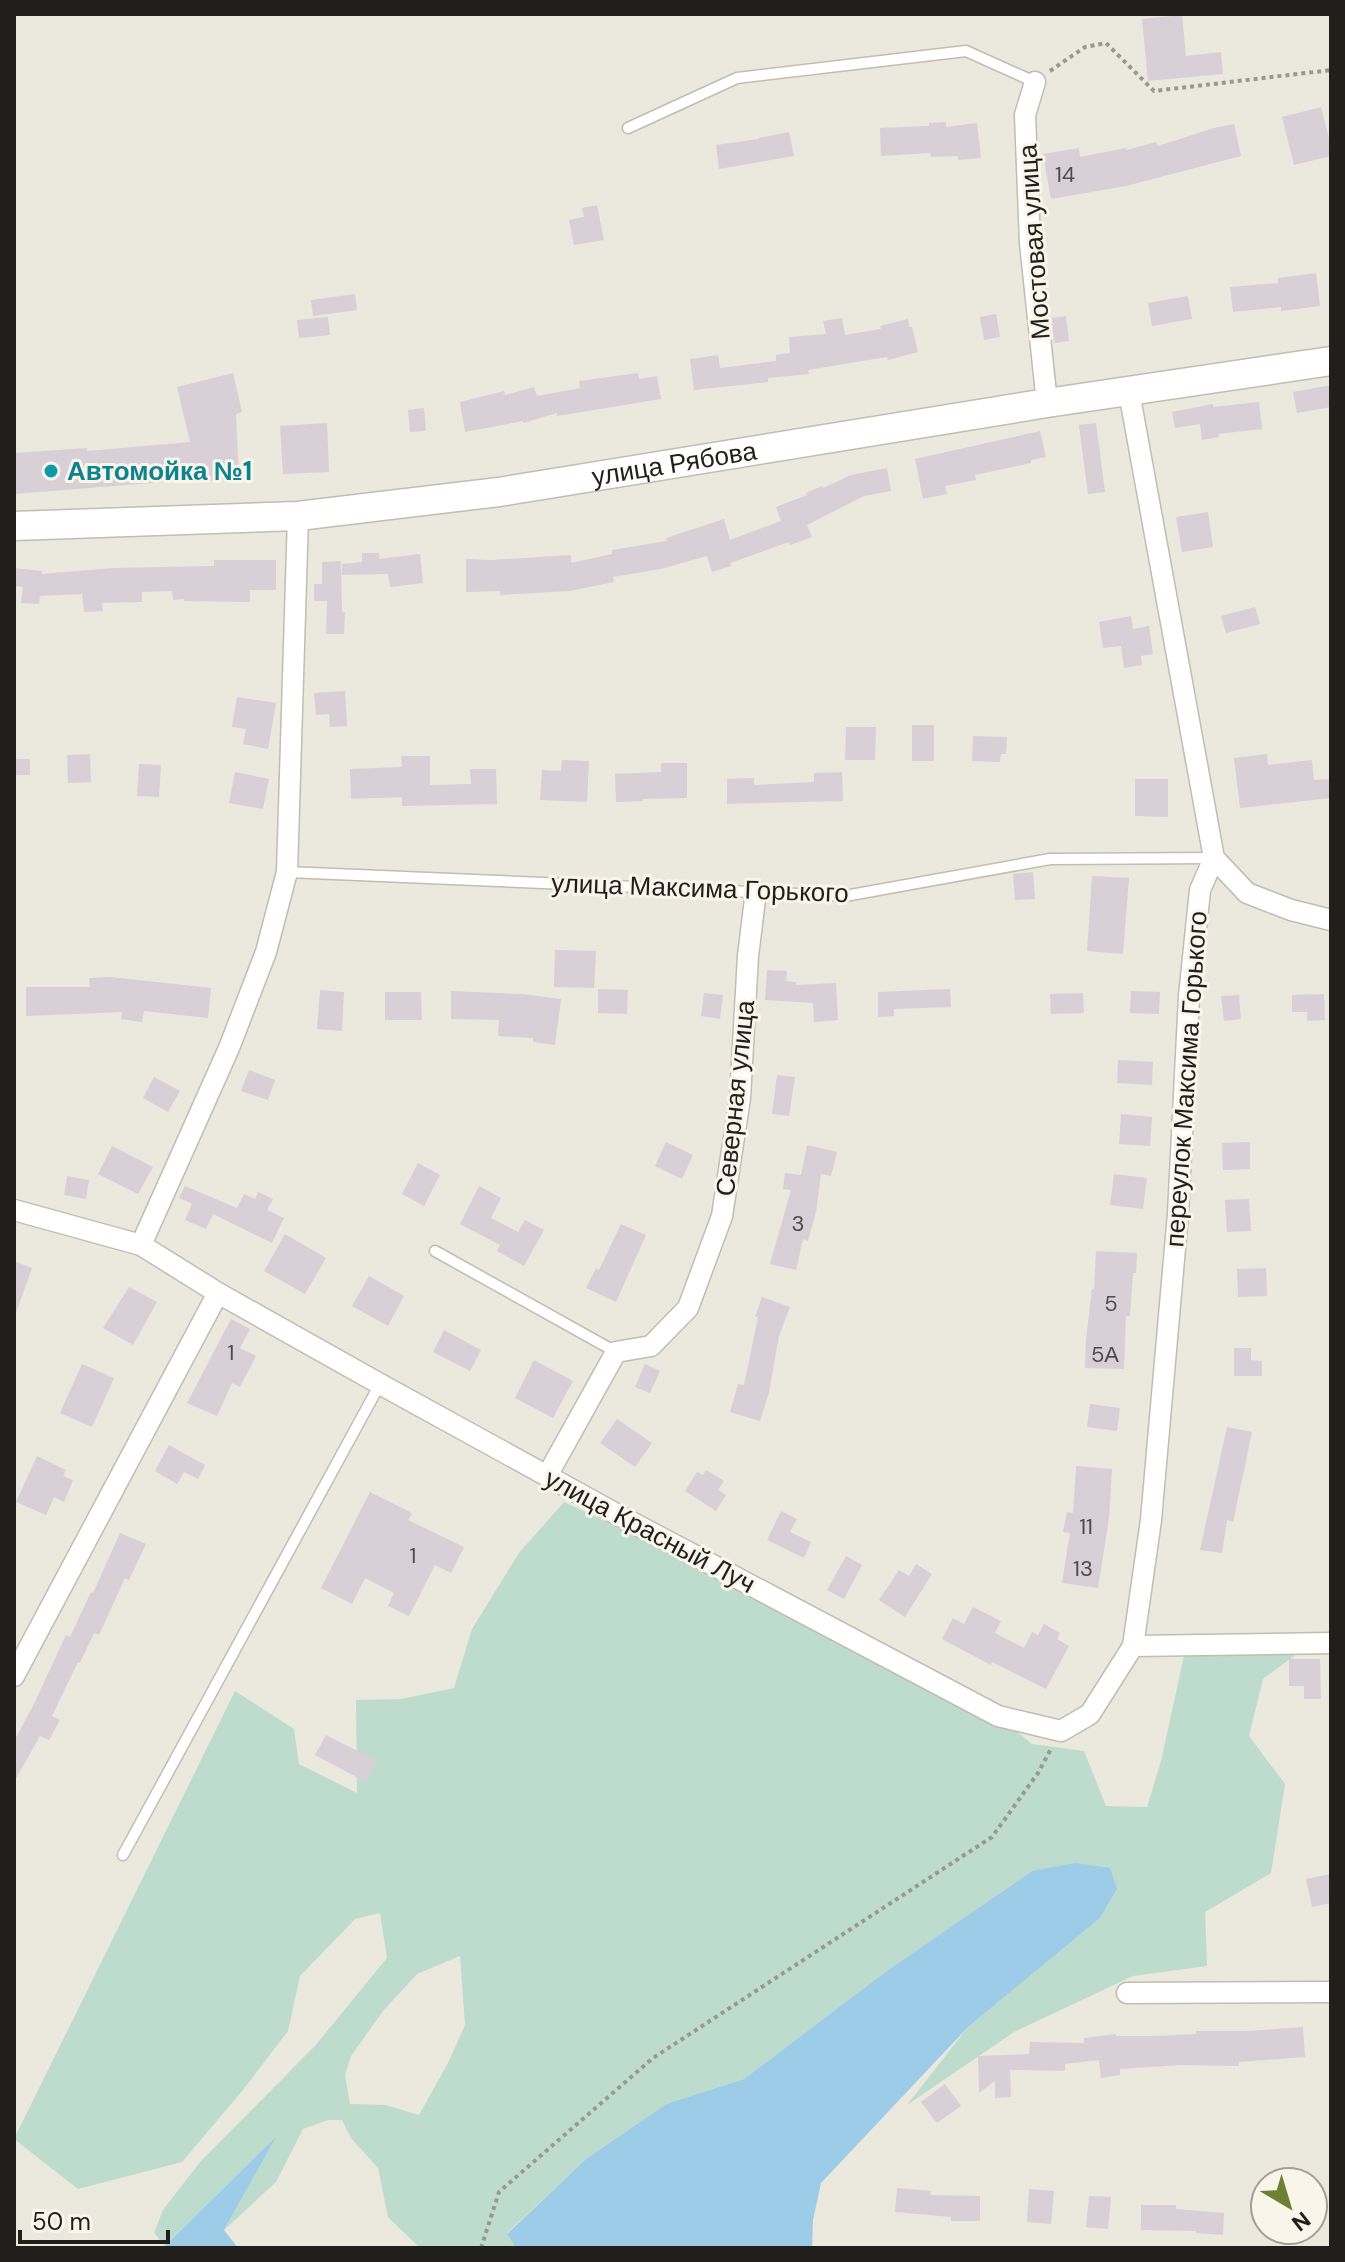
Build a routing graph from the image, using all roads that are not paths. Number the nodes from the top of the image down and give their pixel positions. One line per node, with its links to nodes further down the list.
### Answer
1 (1035, 82): 2 (lane); 5 (street, Мостовая улица)
2 (628, 128)
3 (1331, 361): 4 (street, улица Рябова)
4 (1129, 392): 5 (street, улица Рябова); 8 (street)
5 (1047, 403): 6 (street, улица Рябова)
6 (298, 516): 7 (street, улица Рябова); 9 (street)
7 (14, 526)
8 (1214, 858): 10 (lane, улица Максима Горького); 11 (street); 21 (street, переулок Максима Горького)
9 (287, 872): 10 (lane, улица Максима Горького); 13 (street)
10 (756, 891): 16 (street, Северная улица)
11 (1331, 920)
12 (14, 1210): 13 (street, улица Красный Луч)
13 (141, 1245): 15 (street, улица Красный Луч)
14 (435, 1251): 16 (lane)
15 (218, 1293): 17 (street, улица Красный Луч); 19 (street)
16 (616, 1352): 18 (street)
17 (380, 1384): 18 (street, улица Красный Луч); 24 (lane)
18 (547, 1476): 23 (street, улица Красный Луч)
19 (22, 1640): 22 (street)
20 (1331, 1643): 21 (street)
21 (1133, 1646): 23 (street, переулок Максима Горького)
22 (14, 1676)
23 (1090, 1714)
24 (123, 1855)
25 (1331, 1992): 26 (street)
26 (1127, 1993)

